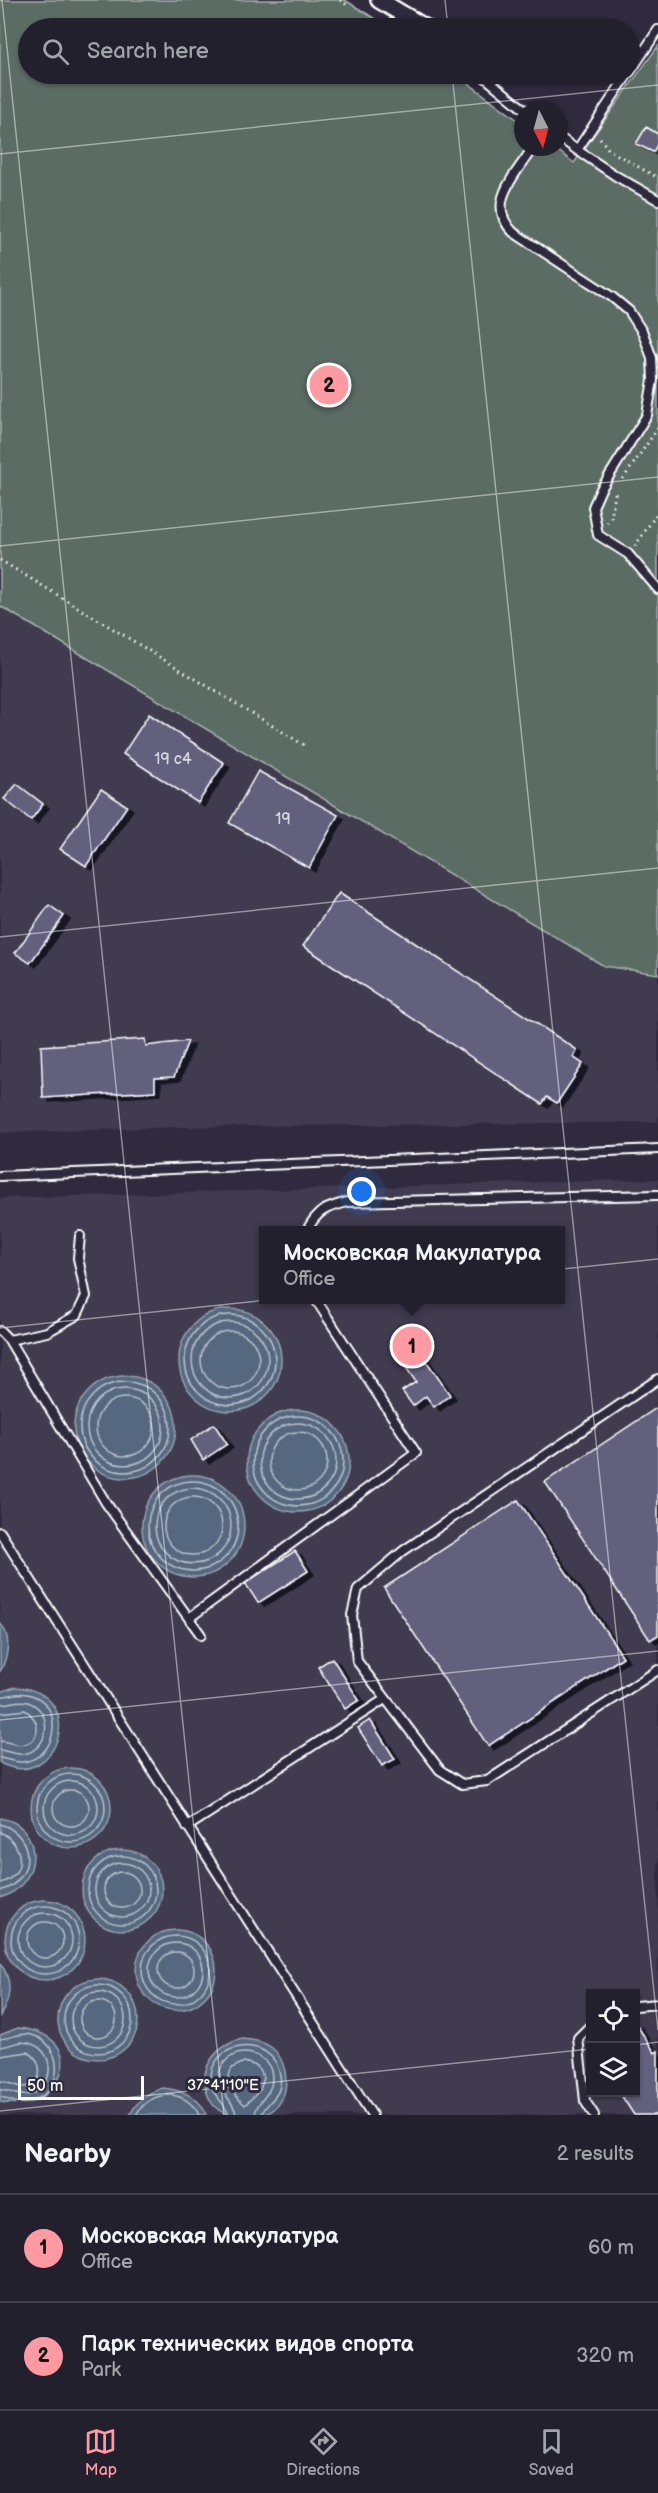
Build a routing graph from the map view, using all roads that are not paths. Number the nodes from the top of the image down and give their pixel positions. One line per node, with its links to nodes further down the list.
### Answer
1 (379, 0): 2 (street)
2 (409, 18)
3 (658, 30): 4 (lane)
4 (640, 57)
5 (493, 84): 7 (lane)
6 (622, 84): 9 (lane)
7 (515, 102)
8 (568, 144): 9 (lane)
9 (577, 150): 11 (lane)
10 (527, 156): 12 (lane)
11 (658, 200)
12 (658, 589)
13 (658, 1149): 14 (lane)
14 (0, 1176)
15 (658, 1195): 16 (lane)
16 (309, 1226)
17 (80, 1236): 20 (lane)
18 (319, 1304): 23 (lane)
19 (0, 1331): 20 (lane)
20 (9, 1340): 23 (lane)
21 (658, 1379): 26 (lane)
22 (0, 1532): 27 (lane)
23 (189, 1618): 24 (lane)
24 (201, 1635)
25 (658, 1670): 26 (lane)
26 (386, 1699): 27 (lane)
27 (187, 1827): 31 (lane)
28 (658, 2004): 29 (lane)
29 (640, 2006)
30 (586, 2031): 32 (lane)
31 (372, 2115)
32 (594, 2115)

